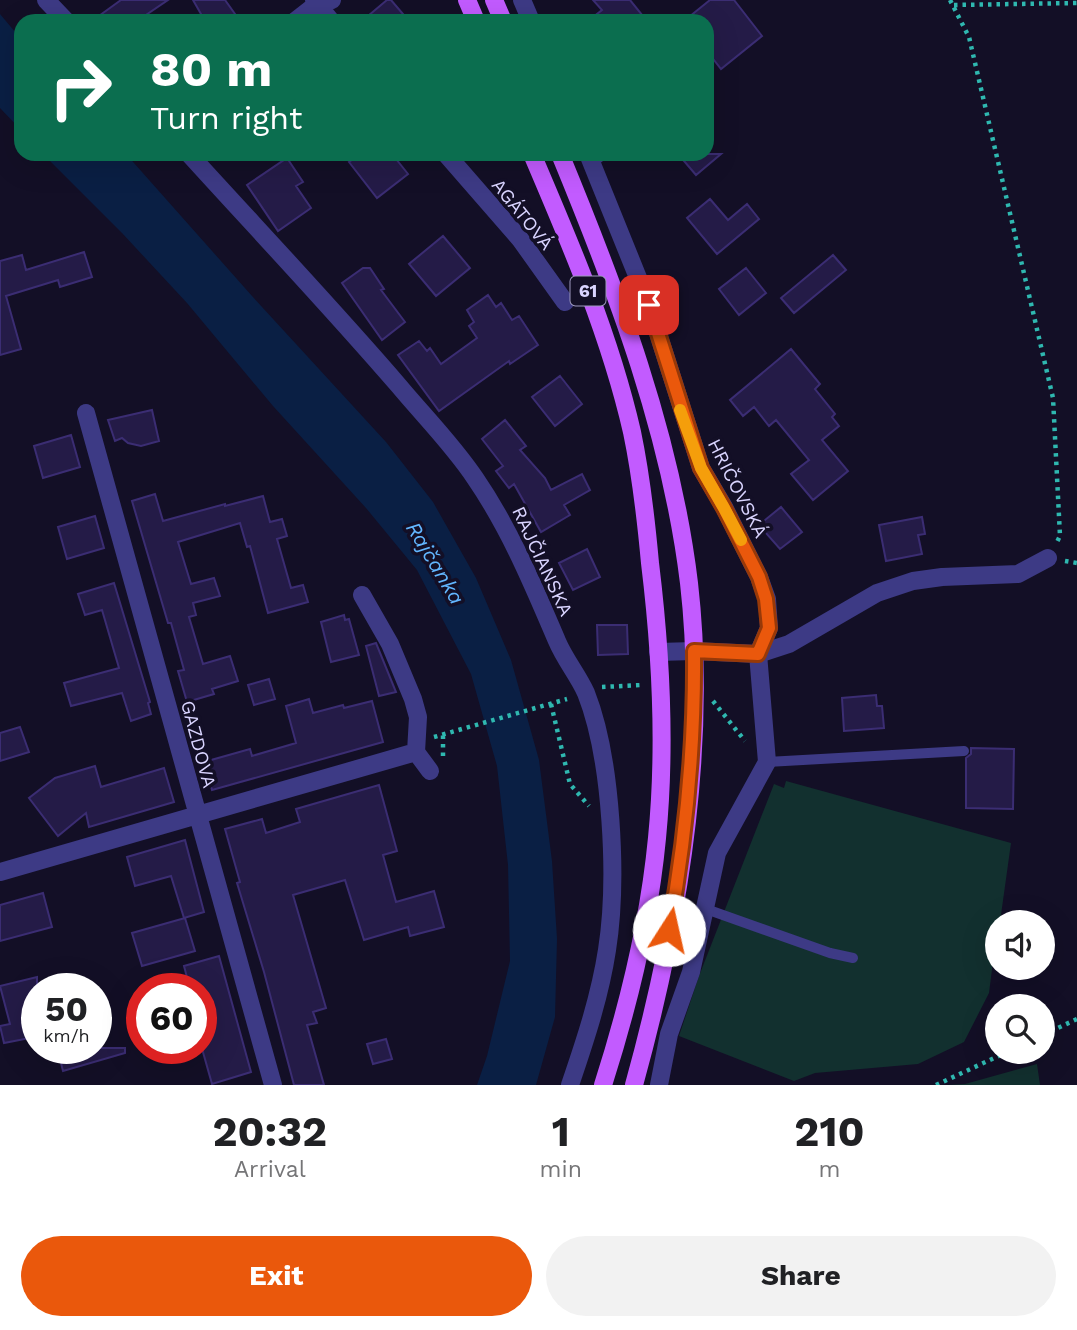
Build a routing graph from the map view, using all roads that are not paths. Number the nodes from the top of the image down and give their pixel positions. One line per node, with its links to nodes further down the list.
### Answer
1 (46, 0): 3 (street)
2 (321, 1): 4 (street)
3 (59, 14)
4 (304, 14)
5 (195, 161): 26 (street, RAJČIANSKA)
6 (452, 161): 10 (street, AGÁTOVÁ)
7 (536, 161): 15 (main road, 61)
8 (562, 161): 14 (main road, 61)
9 (596, 161): 16 (street, HRIČOVSKÁ)
10 (565, 302)
11 (86, 413): 21 (street, GAZDOVA)
12 (1048, 558): 16 (street)
13 (362, 595): 18 (street)
14 (694, 651): 15 (street); 16 (street); 28 (main road, 61)
15 (658, 652): 27 (main road, 61)
16 (758, 654): 19 (street, HRIČOVSKÁ)
17 (964, 751): 19 (lane)
18 (416, 752): 20 (street); 21 (street)
19 (767, 762): 23 (street)
20 (430, 771)
21 (197, 816): 22 (street); 25 (street, GAZDOVA)
22 (0, 872)
23 (706, 909): 24 (lane); 29 (street)
24 (853, 958)
25 (273, 1085)
26 (570, 1085)
27 (603, 1085)
28 (634, 1085)
29 (659, 1085)

